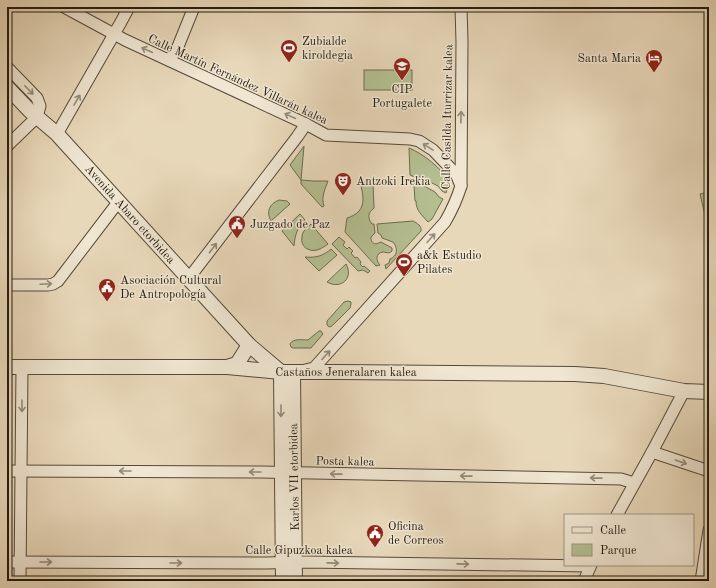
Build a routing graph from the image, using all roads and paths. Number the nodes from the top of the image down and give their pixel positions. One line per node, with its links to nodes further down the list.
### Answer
1 (64, 7): 5 (street, Calle Martín Fernández Villarán kalea)
2 (129, 7): 5 (street)
3 (194, 7): 6 (street)
4 (461, 7): 13 (street, Calle Casilda Iturrizar kalea, one-way to 4)
5 (114, 34): 6 (street, Calle Martín Fernández Villarán kalea, one-way to 5); 11 (street, one-way to 5)
6 (169, 60): 10 (street, Calle Martín Fernández Villarán kalea, one-way to 6)
7 (7, 67): 9 (street, one-way to 9)
8 (7, 87): 9 (street, Avenida Abaro etorbidea)
9 (37, 117): 11 (street, Avenida Abaro etorbidea); 12 (street)
10 (306, 124): 13 (street, Calle Martín Fernández Villarán kalea, one-way to 10); 15 (street, one-way to 10)
11 (58, 134): 14 (street, Avenida Abaro etorbidea)
12 (7, 146)
13 (461, 186): 21 (street, Calle Casilda Iturrizar kalea, one-way to 13)
14 (119, 201): 15 (street, Avenida Abaro etorbidea); 16 (street, one-way to 14)
15 (189, 278): 17 (street, Avenida Abaro etorbidea)
16 (7, 285)
17 (250, 345): 20 (street); 21 (street, Avenida Abaro etorbidea)
18 (7, 367): 19 (street, Castaños Jeneralaren kalea)
19 (22, 367): 20 (street, Castaños Jeneralaren kalea); 26 (street, one-way to 26)
20 (226, 368): 21 (street, Castaños Jeneralaren kalea)
21 (287, 372): 22 (street, Castaños Jeneralaren kalea); 28 (street, Karlos VII etorbidea)
22 (684, 391): 23 (street, Castaños Jeneralaren kalea); 24 (street)
23 (709, 392)
24 (652, 452): 27 (street, one-way to 27); 29 (street)
25 (7, 471): 26 (street, Posta kalea)
26 (21, 471): 28 (street, Posta kalea, one-way to 26); 33 (street)
27 (709, 471)
28 (288, 472): 29 (street, Posta kalea, one-way to 28); 34 (street, Karlos VII etorbidea)
29 (634, 483): 30 (street)
30 (618, 514)
31 (709, 530): 37 (street)
32 (7, 562): 33 (street, Calle Gipuzkoa kalea)
33 (20, 562): 34 (street, Calle Gipuzkoa kalea, one-way to 34); 38 (street)
34 (289, 563): 35 (street, Calle Gipuzkoa kalea, one-way to 35); 39 (street, Karlos VII etorbidea); 40 (street, Karlos VII etorbidea)
35 (564, 566)
36 (590, 566): 41 (street)
37 (706, 566): 42 (street)
38 (20, 581)
39 (283, 581)
40 (295, 581)
41 (584, 581)
42 (700, 581)

